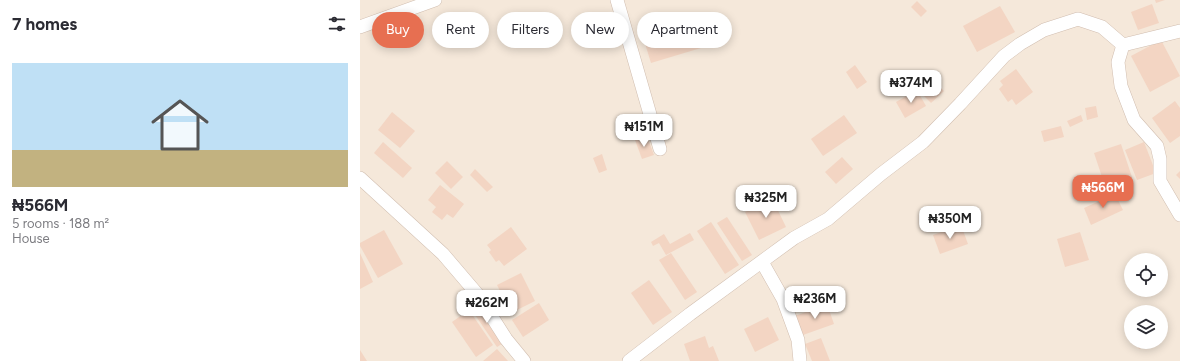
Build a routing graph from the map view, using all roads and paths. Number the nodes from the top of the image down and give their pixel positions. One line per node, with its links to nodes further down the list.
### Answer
1 (435, 0): 3 (street)
2 (617, 0): 6 (street)
3 (360, 28)
4 (1180, 31): 5 (street)
5 (1123, 45): 8 (street); 9 (street)
6 (660, 149)
7 (360, 178): 10 (street)
8 (1180, 216)
9 (762, 262): 11 (street); 12 (street)
10 (524, 361)
11 (630, 361)
12 (800, 361)

